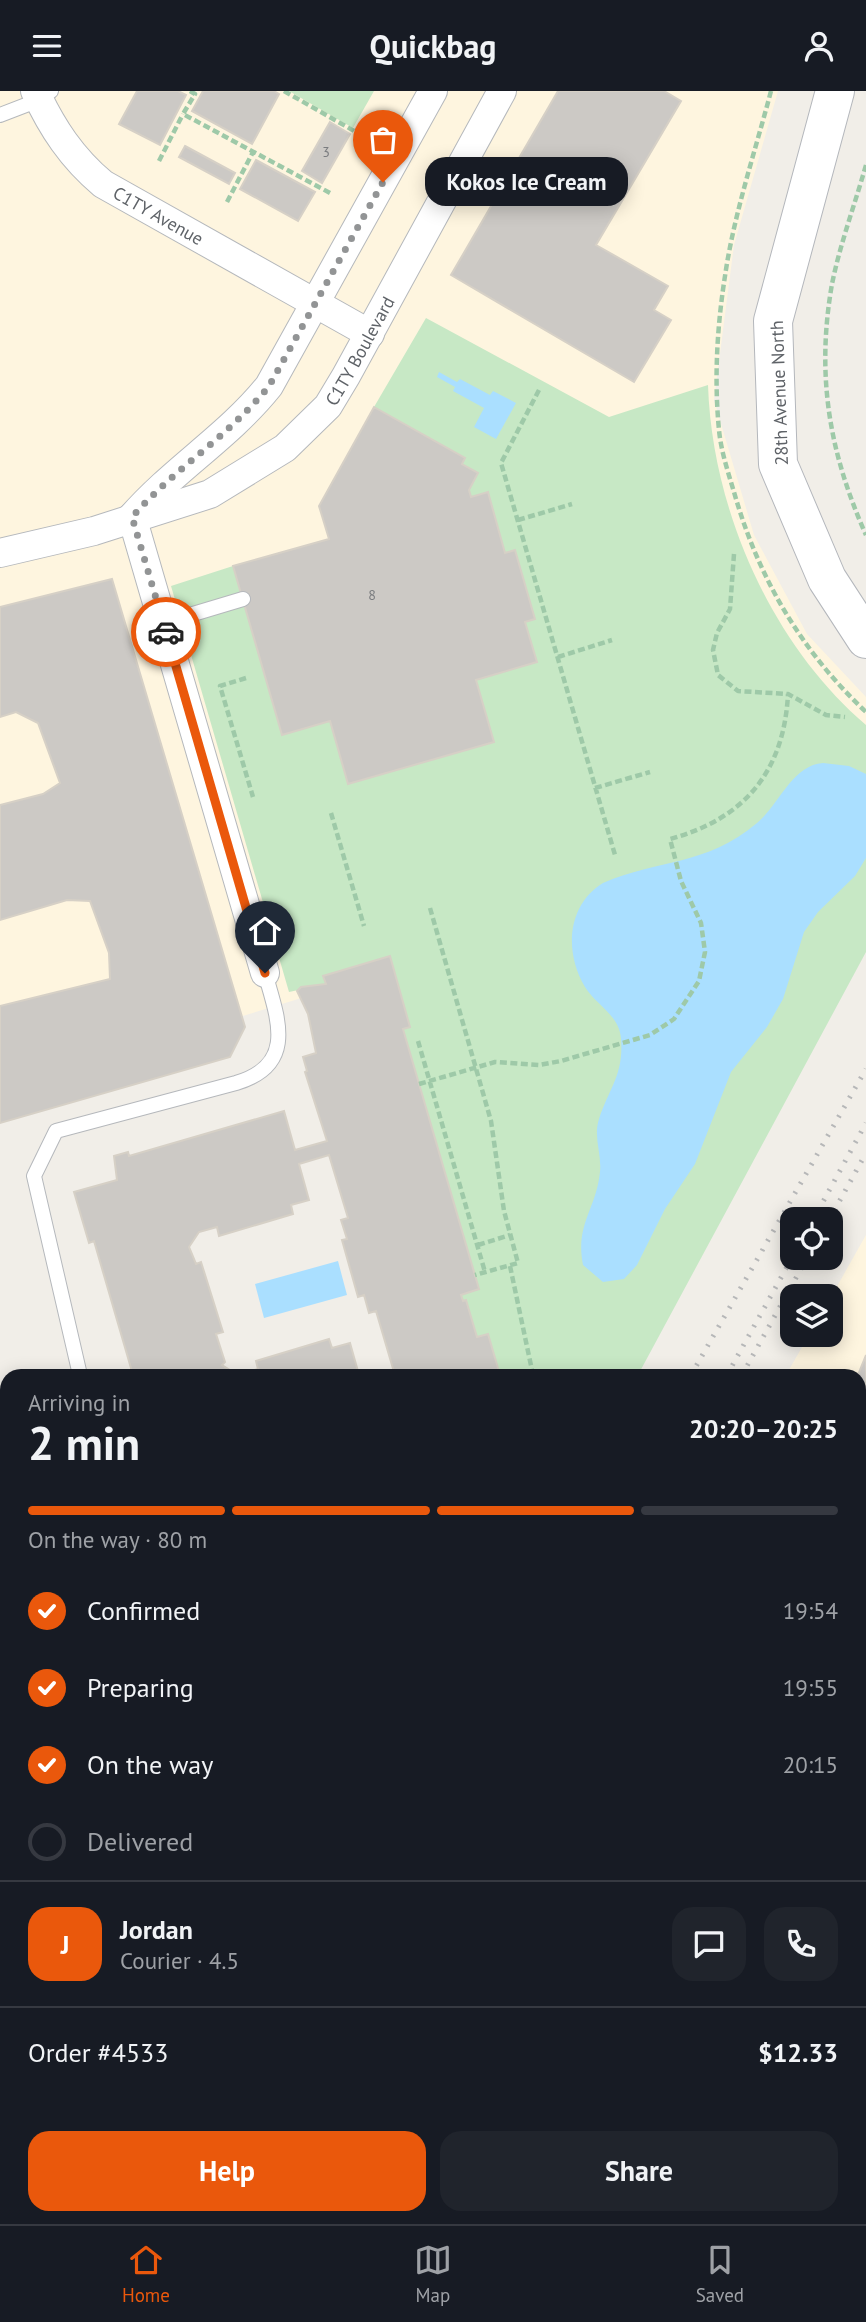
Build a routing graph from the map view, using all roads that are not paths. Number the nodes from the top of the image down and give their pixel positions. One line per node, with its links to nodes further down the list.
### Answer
1 (433, 91): 6 (street, C1TY Boulevard)
2 (502, 91): 7 (street, C1TY Boulevard)
3 (835, 91): 12 (main road, 28th Avenue North)
4 (42, 94): 5 (lane); 6 (street, C1TY Avenue)
5 (0, 115)
6 (317, 304): 7 (street, C1TY Avenue); 8 (street, C1TY Boulevard)
7 (370, 334): 8 (street, C1TY Boulevard)
8 (132, 517): 9 (street, C1TY Boulevard); 11 (street)
9 (0, 553)
10 (243, 599): 11 (lane)
11 (163, 623): 13 (street)
12 (866, 639)
13 (265, 973): 14 (lane)
14 (79, 1369)

